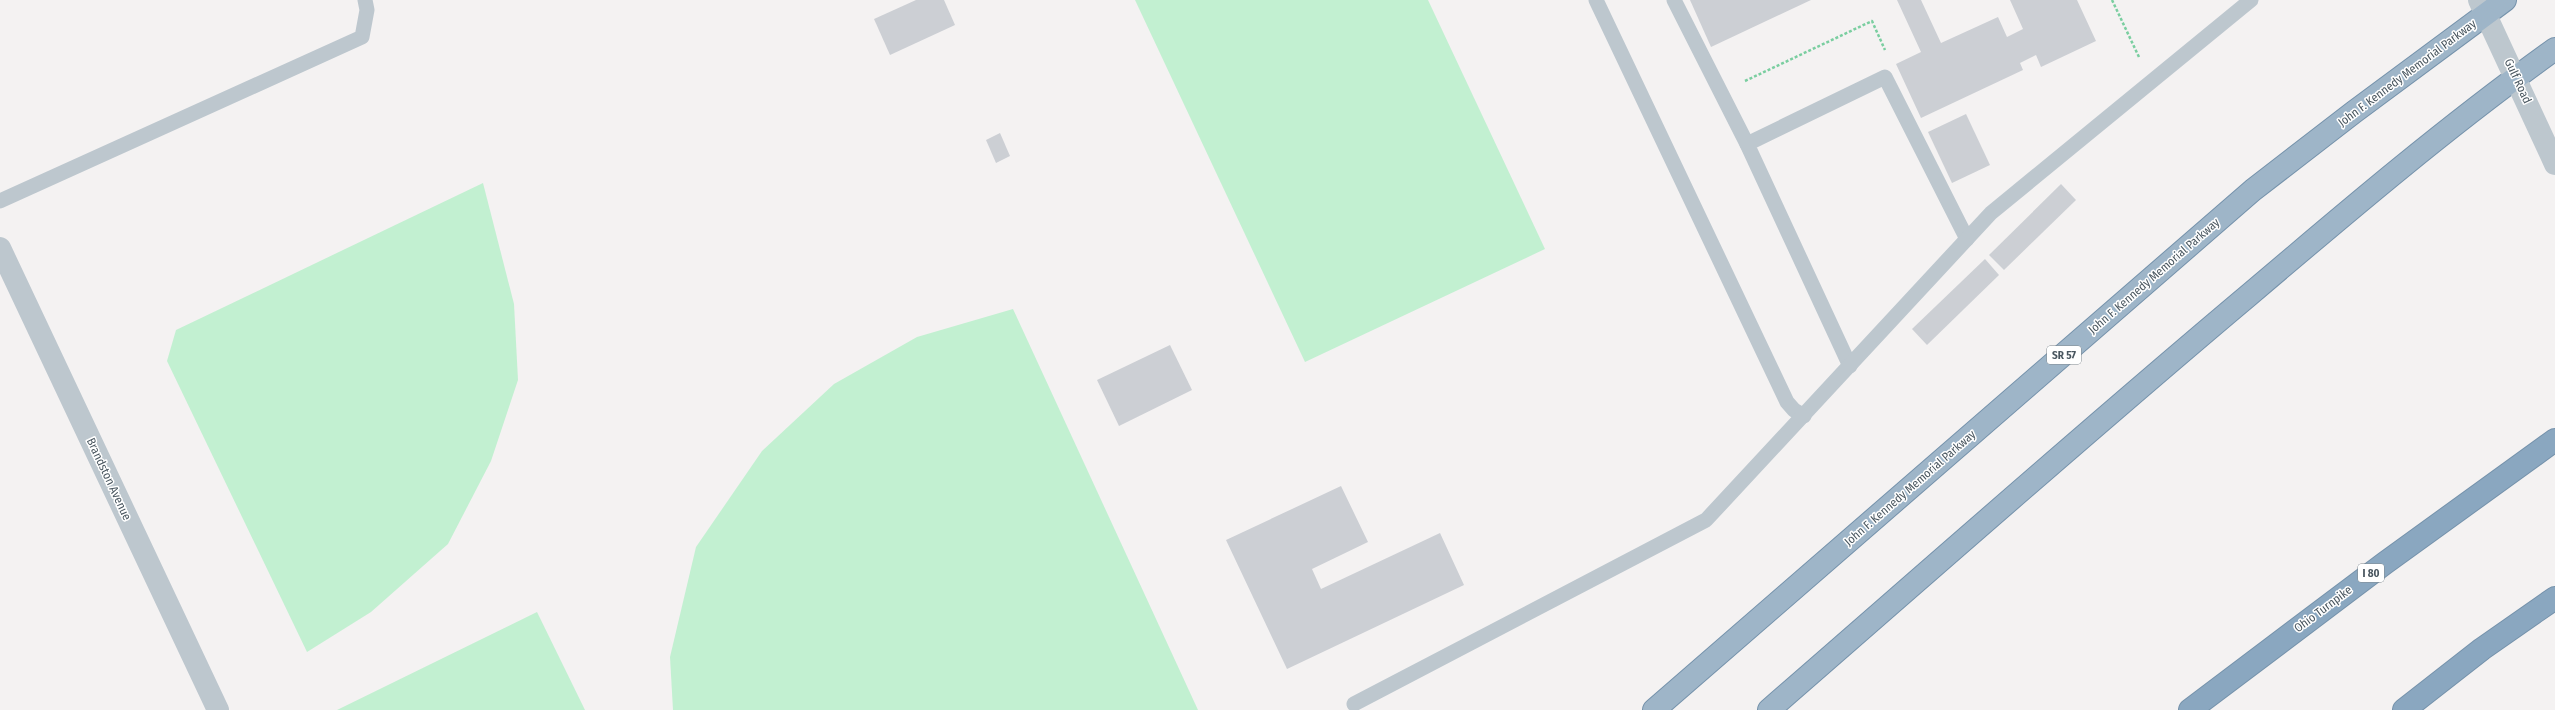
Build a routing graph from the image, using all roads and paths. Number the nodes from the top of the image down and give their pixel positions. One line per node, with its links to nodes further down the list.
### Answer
1 (365, 0): 15 (lane)
2 (1596, 0): 19 (lane)
3 (1674, 0): 13 (lane)
4 (2112, 0): 10 (path)
5 (2251, 0): 16 (lane)
6 (2505, 0): 7 (highway, John F. Kennedy Memorial Parkway / SR 57)
7 (2482, 7): 11 (street, Gulf Road); 24 (highway, John F. Kennedy Memorial Parkway / SR 57)
8 (2555, 49): 11 (highway)
9 (1887, 54): 12 (path)
10 (2141, 62)
11 (2516, 77): 14 (street, Gulf Road); 25 (highway)
12 (1744, 81)
13 (1746, 144): 16 (lane); 18 (lane)
14 (2555, 164)
15 (0, 201)
16 (1967, 240): 18 (lane)
17 (0, 248): 23 (street, Brandston Avenue)
18 (1850, 366): 19 (lane)
19 (1804, 416): 22 (lane)
20 (2555, 440): 26 (highway, Ohio Turnpike / I 80)
21 (2555, 598): 27 (highway)
22 (1354, 704)
23 (218, 710)
24 (1654, 710)
25 (1769, 710)
26 (2190, 710)
27 (2404, 710)

